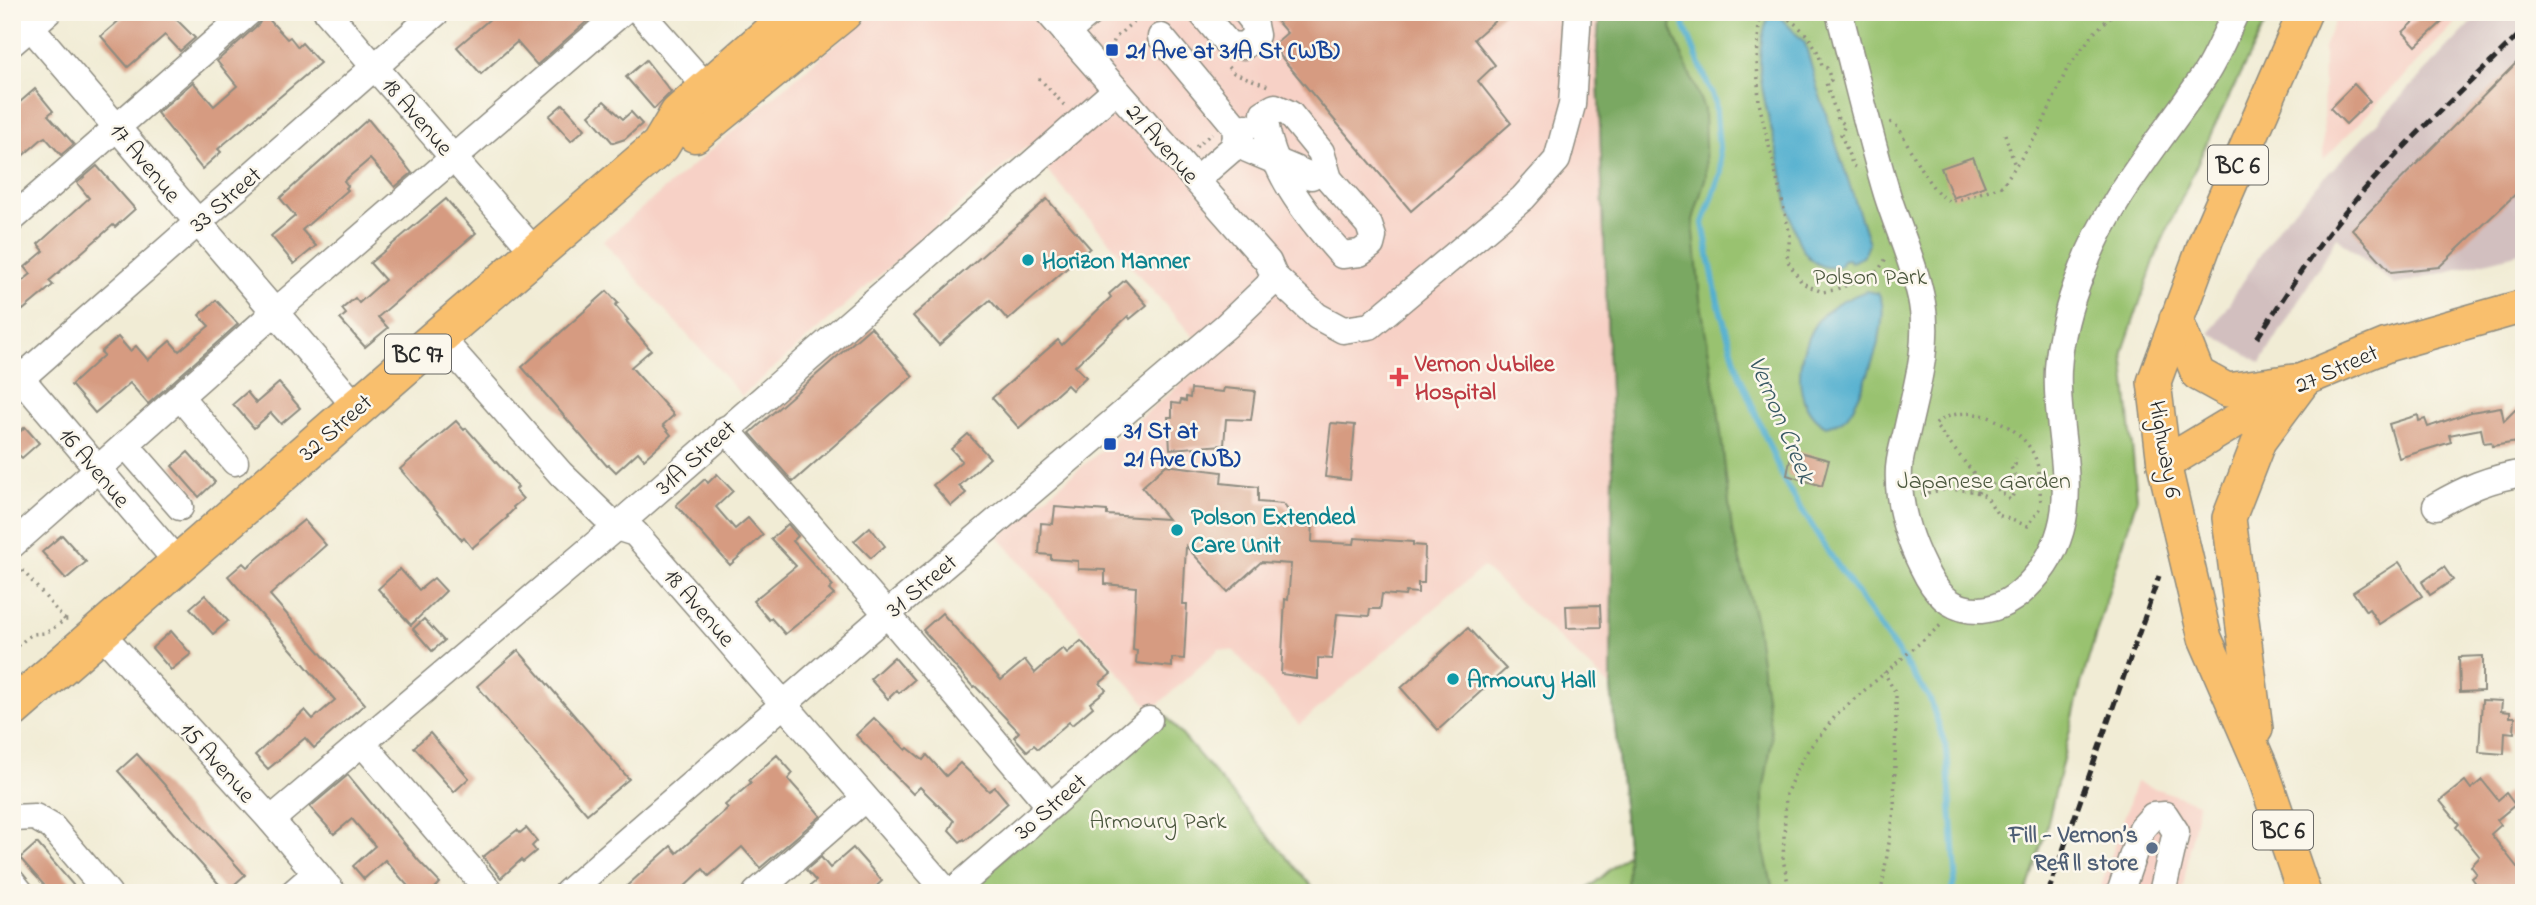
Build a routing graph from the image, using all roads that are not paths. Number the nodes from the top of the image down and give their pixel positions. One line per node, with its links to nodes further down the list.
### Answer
1 (249, 12): 23 (street)
2 (327, 12): 19 (street, 18 Avenue)
3 (437, 12): 19 (street, 33 Street)
4 (622, 12): 25 (street)
5 (640, 12): 21 (street)
6 (795, 12): 21 (highway, 32 Street / BC 97)
7 (843, 12): 21 (highway, 32 Street / BC 97)
8 (1048, 12): 17 (street, 21 Avenue)
9 (1091, 12): 17 (street)
10 (1201, 12): 11 (street)
11 (1246, 12)
12 (1578, 12): 32 (street, 21 Avenue)
13 (2235, 12): 15 (street)
14 (2305, 12): 35 (main road, Highway 6 / BC 6)
15 (1831, 14)
16 (27, 23): 23 (street, 17 Avenue)
17 (1066, 33): 20 (street, 21 Avenue)
18 (1161, 37): 24 (street)
19 (375, 67): 25 (street, 18 Avenue); 30 (street, 33 Street)
20 (1116, 90): 28 (street, 21 Avenue); 41 (street, 31A Street)
21 (717, 98): 31 (highway, 32 Street / BC 97)
22 (1264, 113): 24 (street); 26 (street); 27 (street)
23 (117, 127): 29 (street); 30 (street, 17 Avenue)
24 (1228, 133): 26 (street); 28 (street)
25 (454, 158): 31 (street, 18 Avenue); 33 (street)
26 (1276, 160): 27 (street); 27 (street)
27 (1325, 165)
28 (1196, 180): 32 (street, 21 Avenue)
29 (12, 219)
30 (198, 223): 33 (street, 17 Avenue); 37 (street, 33 Street)
31 (535, 252): 36 (highway, 32 Street / BC 97)
32 (1274, 276): 52 (street, 31 Street)
33 (282, 306): 39 (street); 40 (street, 17 Avenue)
34 (2524, 306): 38 (main road, 27 Street)
35 (2176, 319): 38 (main road); 44 (main road, Highway 6 / BC 6)
36 (439, 336): 40 (highway, 32 Street / BC 97); 49 (street, 18 Avenue)
37 (15, 377): 45 (street, 16 Avenue)
38 (2305, 379): 44 (main road, 27 Street); 58 (main road)
39 (181, 398): 42 (street); 43 (street)
40 (357, 408): 51 (highway, 32 Street / BC 97)
41 (726, 429): 49 (street, 31A Street); 52 (street)
42 (126, 445): 45 (street); 48 (street)
43 (235, 462)
44 (2164, 464): 58 (main road, Highway 6 / BC 6)
45 (97, 469): 50 (street); 51 (street, 16 Avenue)
46 (2524, 473): 47 (street)
47 (2435, 506)
48 (180, 507)
49 (616, 527): 54 (street, 18 Avenue); 57 (street, 31A Street)
50 (12, 545)
51 (179, 564): 53 (highway, 32 Street / BC 97)
52 (887, 614): 54 (street, 31 Street); 60 (street)
53 (101, 633): 55 (highway, 32 Street / BC 97); 62 (street, 15 Avenue)
54 (785, 704): 59 (street, 18 Avenue); 69 (street, 31 Street)
55 (12, 709)
56 (1149, 720): 60 (street, 30 Street)
57 (363, 744): 62 (street, 31A Street); 68 (street)
58 (2261, 766): 74 (main road, Highway 6 / BC 6)
59 (865, 798): 70 (street); 71 (street, 18 Avenue)
60 (1050, 806): 71 (street, 30 Street)
61 (12, 818): 66 (street)
62 (271, 820): 64 (street, 15 Avenue)
63 (12, 882): 65 (street)
64 (324, 883): 67 (street)
65 (21, 893)
66 (108, 893)
67 (293, 893)
68 (491, 893)
69 (567, 893)
70 (756, 893)
71 (949, 893)
72 (2120, 893): 73 (street)
73 (2162, 893)
74 (2304, 893)

